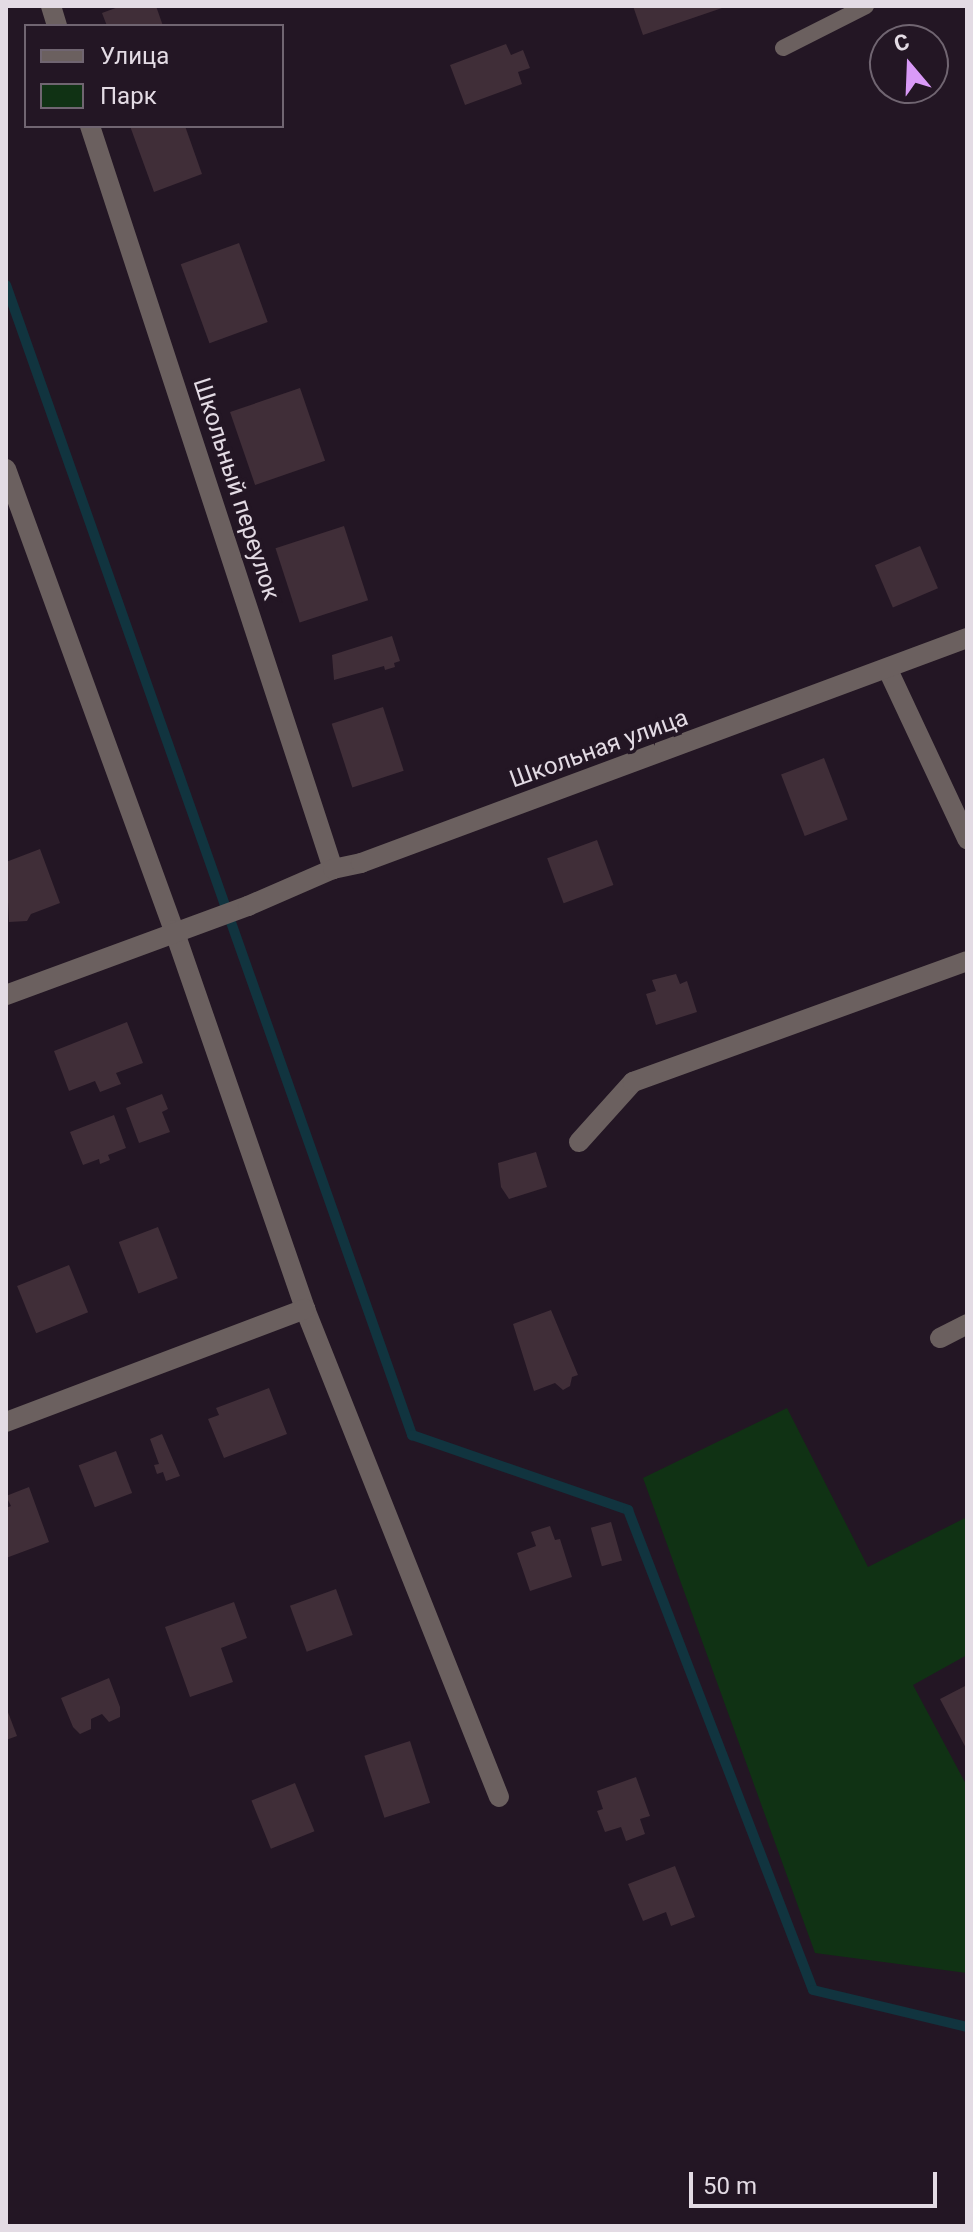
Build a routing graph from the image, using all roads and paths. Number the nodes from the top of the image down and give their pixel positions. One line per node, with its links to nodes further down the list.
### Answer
1 (866, 6): 2 (lane)
2 (783, 48)
3 (91, 128): 8 (street, Школьный переулок)
4 (6, 469): 9 (street)
5 (967, 638): 6 (street, Школьная улица)
6 (888, 670): 7 (street); 8 (street, Школьная улица)
7 (967, 839)
8 (333, 869): 9 (street, Школьная улица)
9 (174, 930): 11 (street); 13 (street)
10 (967, 961): 12 (street)
11 (6, 995)
12 (579, 1142)
13 (305, 1309): 16 (street); 17 (street)
14 (967, 1324): 15 (street)
15 (940, 1338)
16 (6, 1422)
17 (499, 1797)

